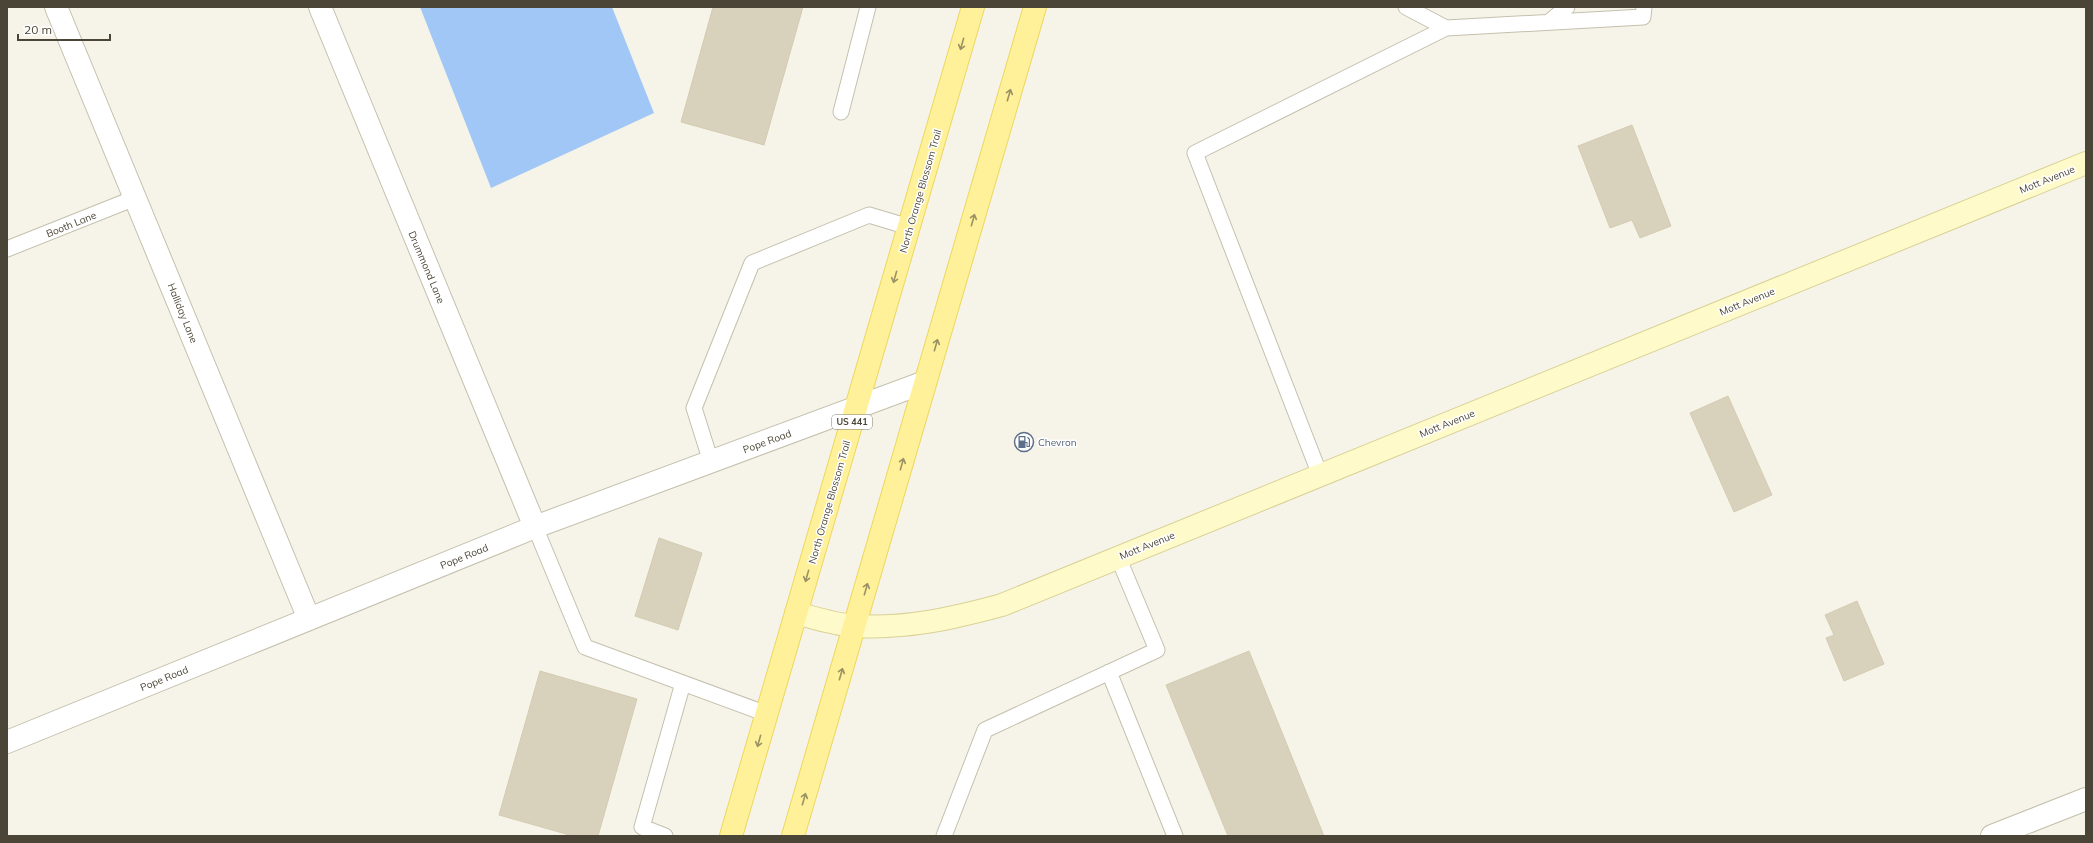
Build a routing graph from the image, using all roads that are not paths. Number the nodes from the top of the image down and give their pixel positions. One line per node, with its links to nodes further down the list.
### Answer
1 (56, 7): 13 (street, Halliday Lane)
2 (320, 7): 20 (street, Drummond Lane)
3 (868, 7): 11 (lane)
4 (973, 7): 14 (main road, North Orange Blossom Trail / US 441, one-way to 14)
5 (1035, 7): 16 (main road, one-way to 5)
6 (1406, 7): 10 (lane)
7 (1567, 7): 9 (lane)
8 (1644, 7): 9 (lane)
9 (1550, 22): 10 (lane)
10 (1446, 28): 19 (lane)
11 (841, 112)
12 (2086, 163): 19 (street, Mott Avenue)
13 (136, 198): 15 (lane, Booth Lane); 23 (street, Halliday Lane)
14 (909, 227): 17 (main road, North Orange Blossom Trail / US 441, one-way to 17); 18 (lane)
15 (7, 249)
16 (925, 382): 17 (street, Pope Road); 24 (main road, one-way to 16)
17 (856, 408): 18 (street, Pope Road); 22 (main road, North Orange Blossom Trail / US 441, one-way to 22)
18 (711, 462): 20 (street, Pope Road)
19 (1320, 475): 21 (street, Mott Avenue)
20 (535, 526): 23 (street, Pope Road); 26 (lane)
21 (1118, 557): 24 (street, Mott Avenue); 25 (lane)
22 (796, 614): 24 (street, Mott Avenue); 27 (main road, North Orange Blossom Trail / US 441)
23 (309, 619): 28 (street, Pope Road)
24 (855, 626): 32 (main road, one-way to 24)
25 (1109, 672): 33 (lane); 34 (lane)
26 (682, 683): 27 (lane); 30 (lane)
27 (767, 714): 31 (main road, North Orange Blossom Trail / US 441, one-way to 31)
28 (7, 742)
29 (2086, 799): 35 (street)
30 (665, 836)
31 (731, 836)
32 (794, 836)
33 (944, 836)
34 (1175, 836)
35 (1992, 836)

